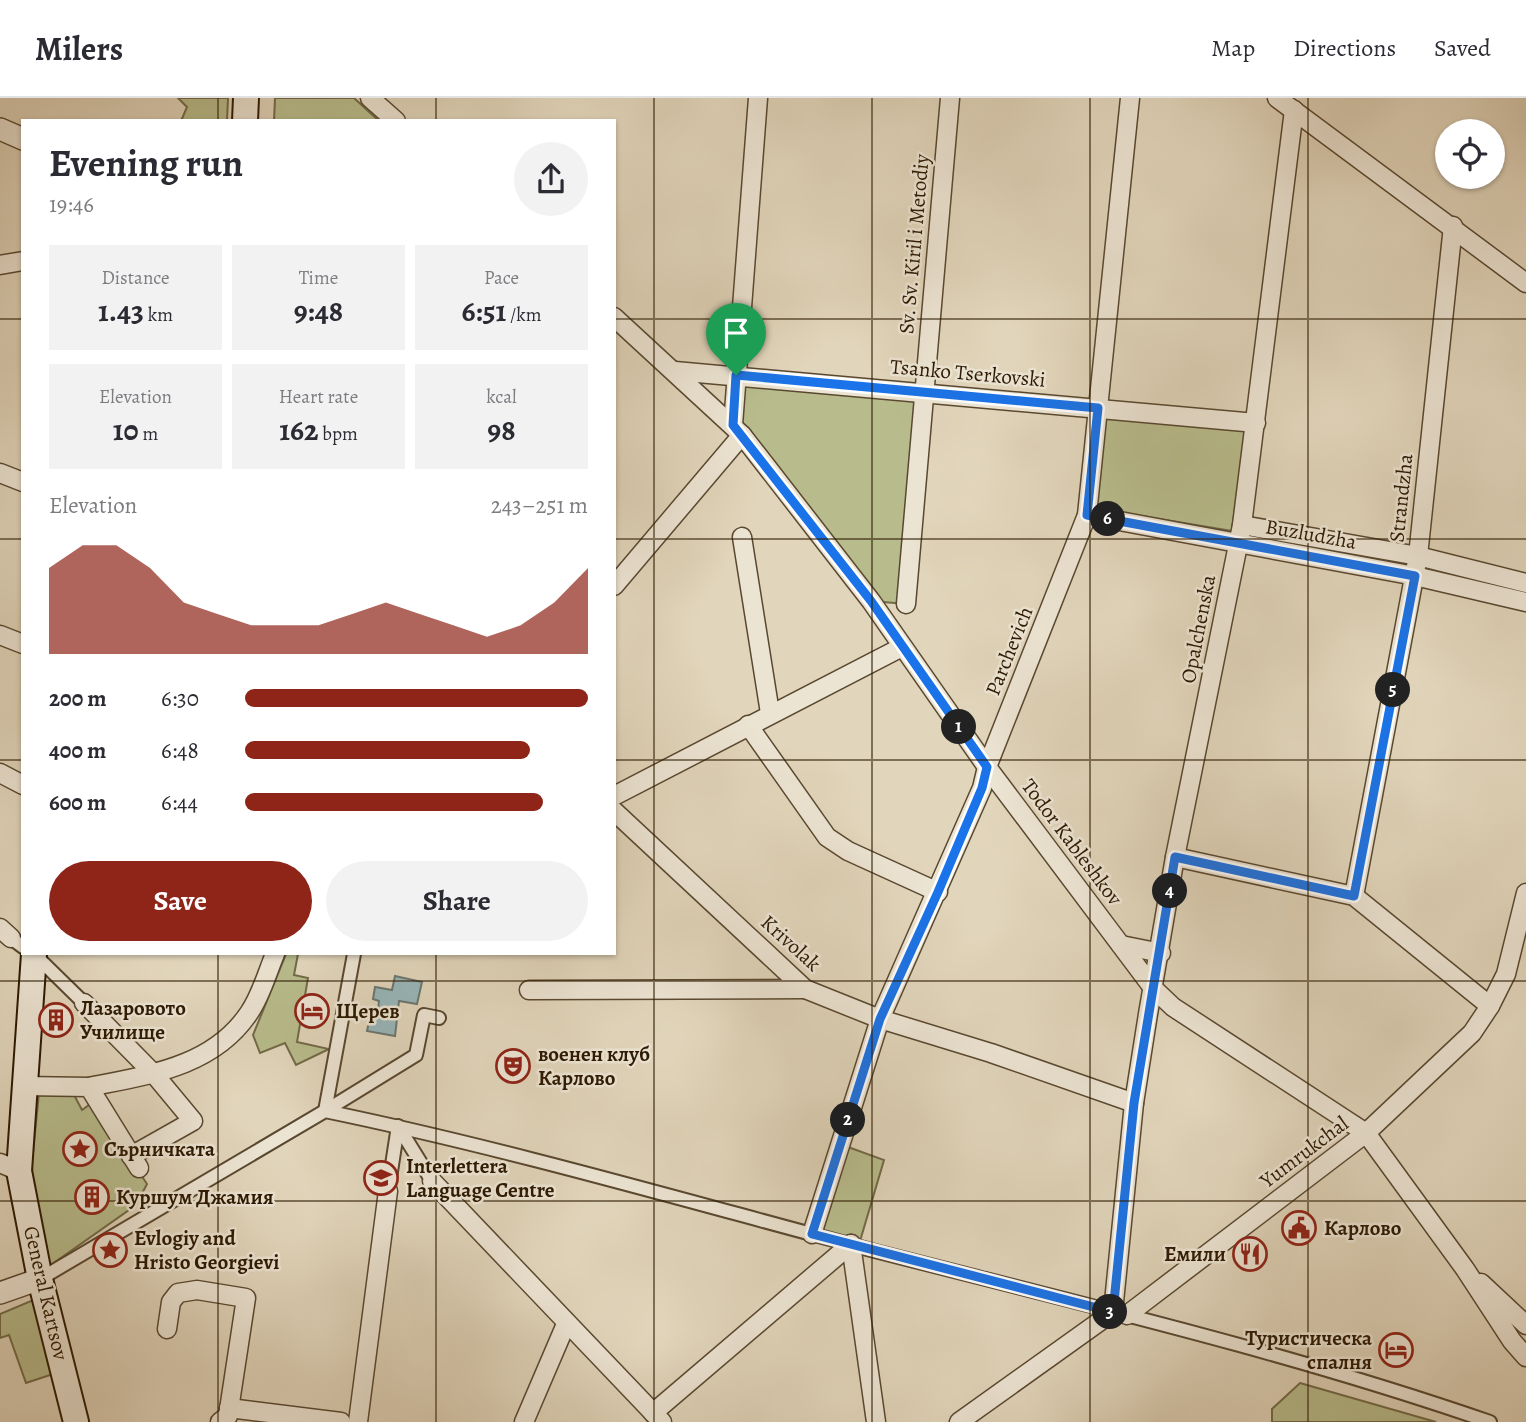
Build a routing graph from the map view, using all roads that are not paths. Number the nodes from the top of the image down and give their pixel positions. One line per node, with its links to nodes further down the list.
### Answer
1 (246, 98): 8 (main road)
2 (370, 98): 9 (street)
3 (758, 98): 18 (street)
4 (950, 98): 19 (street, Sv. Sv. Kiril i Metodiy)
5 (1130, 98): 20 (street, Parchevich)
6 (1278, 98): 7 (street)
7 (1294, 110): 12 (street); 21 (street, Opalchenska)
8 (245, 119)
9 (394, 119)
10 (0, 129): 11 (street)
11 (21, 138)
12 (1452, 226): 15 (street); 29 (street, Strandzha)
13 (21, 261): 14 (street)
14 (0, 265)
15 (1526, 283)
16 (616, 319): 17 (street, Todor Kableshkov)
17 (675, 371): 18 (street, Tsanko Tserkovski); 22 (street, Todor Kableshkov)
18 (736, 375): 19 (street, Tsanko Tserkovski); 22 (street)
19 (923, 392): 20 (street, Tsanko Tserkovski); 34 (street, Sv. Sv. Kiril i Metodiy)
20 (1098, 408): 21 (street, Tsanko Tserkovski); 25 (street, Parchevich)
21 (1256, 423): 26 (street, Opalchenska)
22 (737, 430): 31 (street); 37 (street, Todor Kableshkov)
23 (0, 472): 24 (street)
24 (21, 481)
25 (1087, 515): 28 (street, Buzludzha); 40 (street, Parchevich)
26 (1242, 525): 28 (street, Opalchenska); 29 (street, Buzludzha)
27 (742, 537): 38 (street)
28 (1238, 545): 30 (street, Buzludzha); 45 (street, Opalchenska)
29 (1418, 556): 30 (street, Strandzha); 32 (street, Buzludzha)
30 (1415, 576): 33 (street, Buzludzha); 48 (street, Strandzha)
31 (616, 583)
32 (1526, 583)
33 (1526, 602)
34 (906, 604)
35 (0, 635): 36 (street)
36 (21, 643)
37 (902, 647): 38 (street); 40 (street, Todor Kableshkov)
38 (770, 713): 39 (street)
39 (748, 725): 43 (street); 46 (street)
40 (987, 767): 46 (street, Parchevich); 49 (street, Todor Kableshkov)
41 (0, 773): 42 (street)
42 (21, 784)
43 (616, 795)
44 (616, 813): 56 (street, Krivolak)
45 (1175, 857): 48 (street); 50 (street, Opalchenska)
46 (938, 892): 61 (street, Parchevich)
47 (1526, 893): 59 (street, Yumrukchal)
48 (1354, 896): 59 (street)
49 (1121, 945): 50 (street); 55 (street, Todor Kableshkov)
50 (1161, 953): 55 (street, Opalchenska)
51 (34, 955): 63 (main road, General Kartsov)
52 (35, 955): 58 (street)
53 (275, 955): 62 (street)
54 (354, 955): 66 (street)
55 (1153, 988): 65 (street, Opalchenska); 68 (street, Todor Kableshkov)
56 (805, 989): 57 (street); 61 (street, Krivolak)
57 (529, 990)
58 (85, 1003): 62 (street)
59 (1490, 1006): 68 (street, Yumrukchal)
60 (439, 1018): 66 (street)
61 (880, 1019): 65 (street, Krivolak); 72 (street, Parchevich)
62 (155, 1074): 64 (street); 64 (street)
63 (23, 1086): 64 (street); 69 (main road, General Kartsov)
64 (89, 1087)
65 (1134, 1103): 77 (street, Opalchenska)
66 (325, 1111): 67 (street); 75 (street)
67 (398, 1126): 70 (street); 71 (street); 72 (street)
68 (1366, 1133): 74 (street, Todor Kableshkov); 77 (street, Yumrukchal)
69 (10, 1167): 75 (main road, General Kartsov)
70 (432, 1181): 78 (street)
71 (388, 1191): 86 (street)
72 (812, 1234): 73 (street)
73 (851, 1244): 77 (street); 83 (street); 88 (street)
74 (1465, 1269): 79 (street); 81 (street, Todor Kableshkov)
75 (40, 1279): 76 (street); 84 (main road, General Kartsov)
76 (0, 1293)
77 (1120, 1314): 89 (street, Yumrukchal); 90 (street)
78 (566, 1324): 83 (street); 87 (street)
79 (1526, 1325)
80 (167, 1329): 82 (street)
81 (1526, 1357)
82 (225, 1415): 85 (street)
83 (658, 1417)
84 (76, 1422)
85 (341, 1422)
86 (358, 1422)
87 (524, 1422)
88 (876, 1422)
89 (959, 1422)
90 (1490, 1422)

